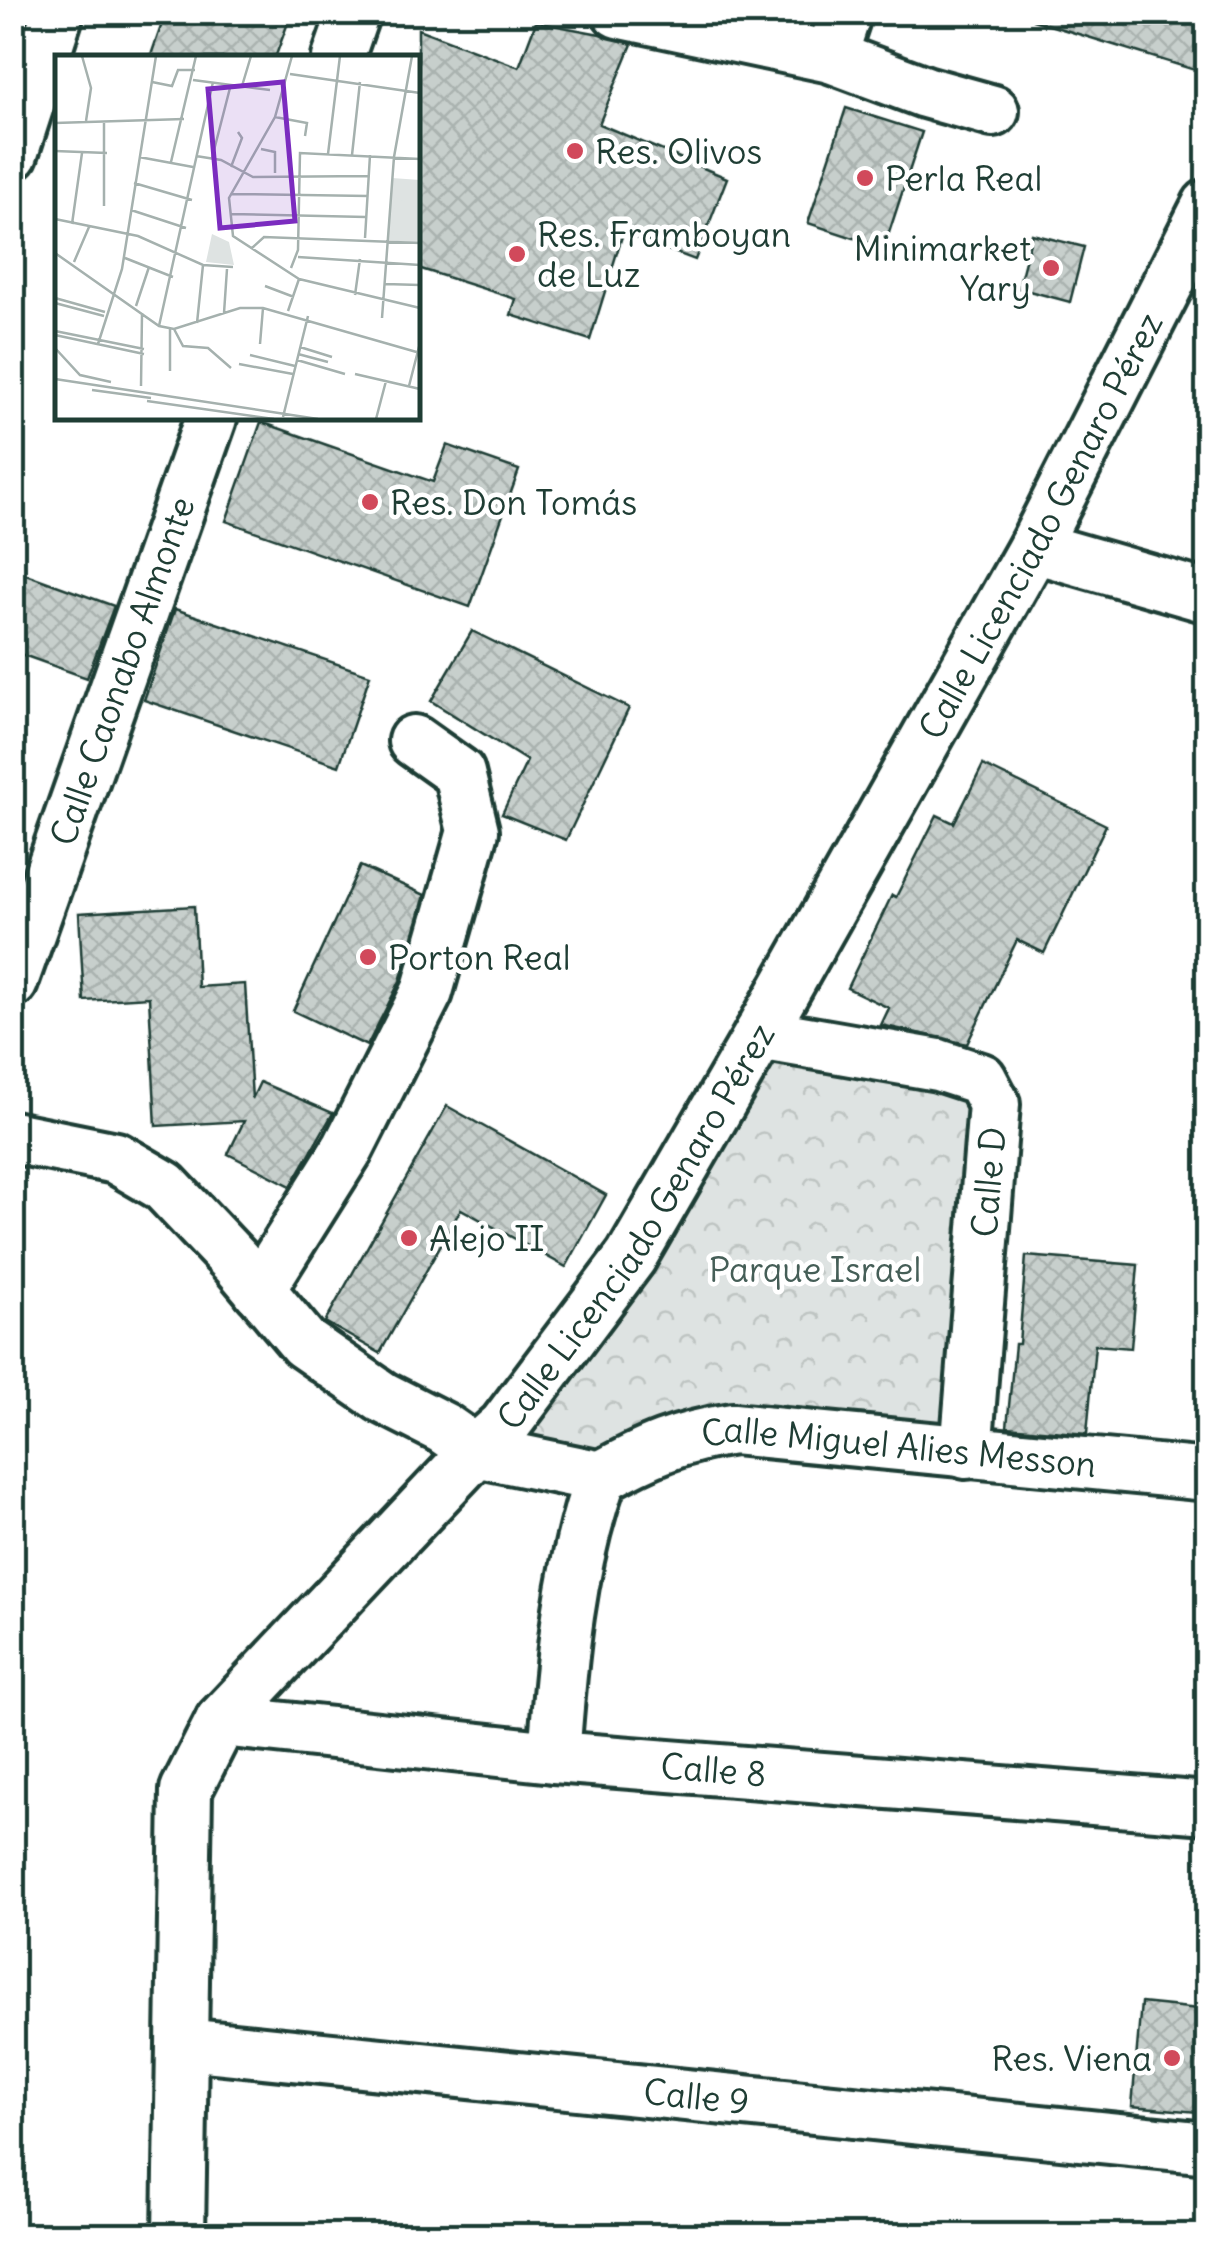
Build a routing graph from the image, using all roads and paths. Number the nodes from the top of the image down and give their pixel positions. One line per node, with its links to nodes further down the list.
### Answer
1 (58, 12): 7 (street)
2 (354, 12): 5 (street)
3 (618, 12): 4 (street)
4 (839, 35): 6 (street)
5 (339, 55)
6 (993, 111)
7 (12, 154)
8 (1205, 217): 10 (street, Calle Licenciado Genaro Pérez)
9 (210, 420): 13 (street, Calle Caonabo Almonte)
10 (1034, 547): 11 (street); 14 (street, Calle Licenciado Genaro Pérez)
11 (1208, 596)
12 (414, 741): 16 (street)
13 (12, 982)
14 (760, 1034): 17 (street, Calle Licenciado Genaro Pérez); 18 (street, Calle D)
15 (12, 1137): 16 (street)
16 (259, 1290): 17 (street)
17 (476, 1451): 20 (street); 21 (street, Calle Licenciado Genaro Pérez)
18 (966, 1453): 19 (street, Calle Miguel Alies Messon); 20 (street, Calle Miguel Alies Messon)
19 (1208, 1476)
20 (600, 1477): 22 (street)
21 (221, 1721): 22 (street, Calle 8); 24 (street, Calle Licenciado Genaro Pérez)
22 (554, 1757): 23 (street, Calle 8)
23 (1208, 1808)
24 (184, 2044): 25 (street, Calle 9); 26 (street, Calle Licenciado Genaro Pérez)
25 (1208, 2148)
26 (180, 2236)

